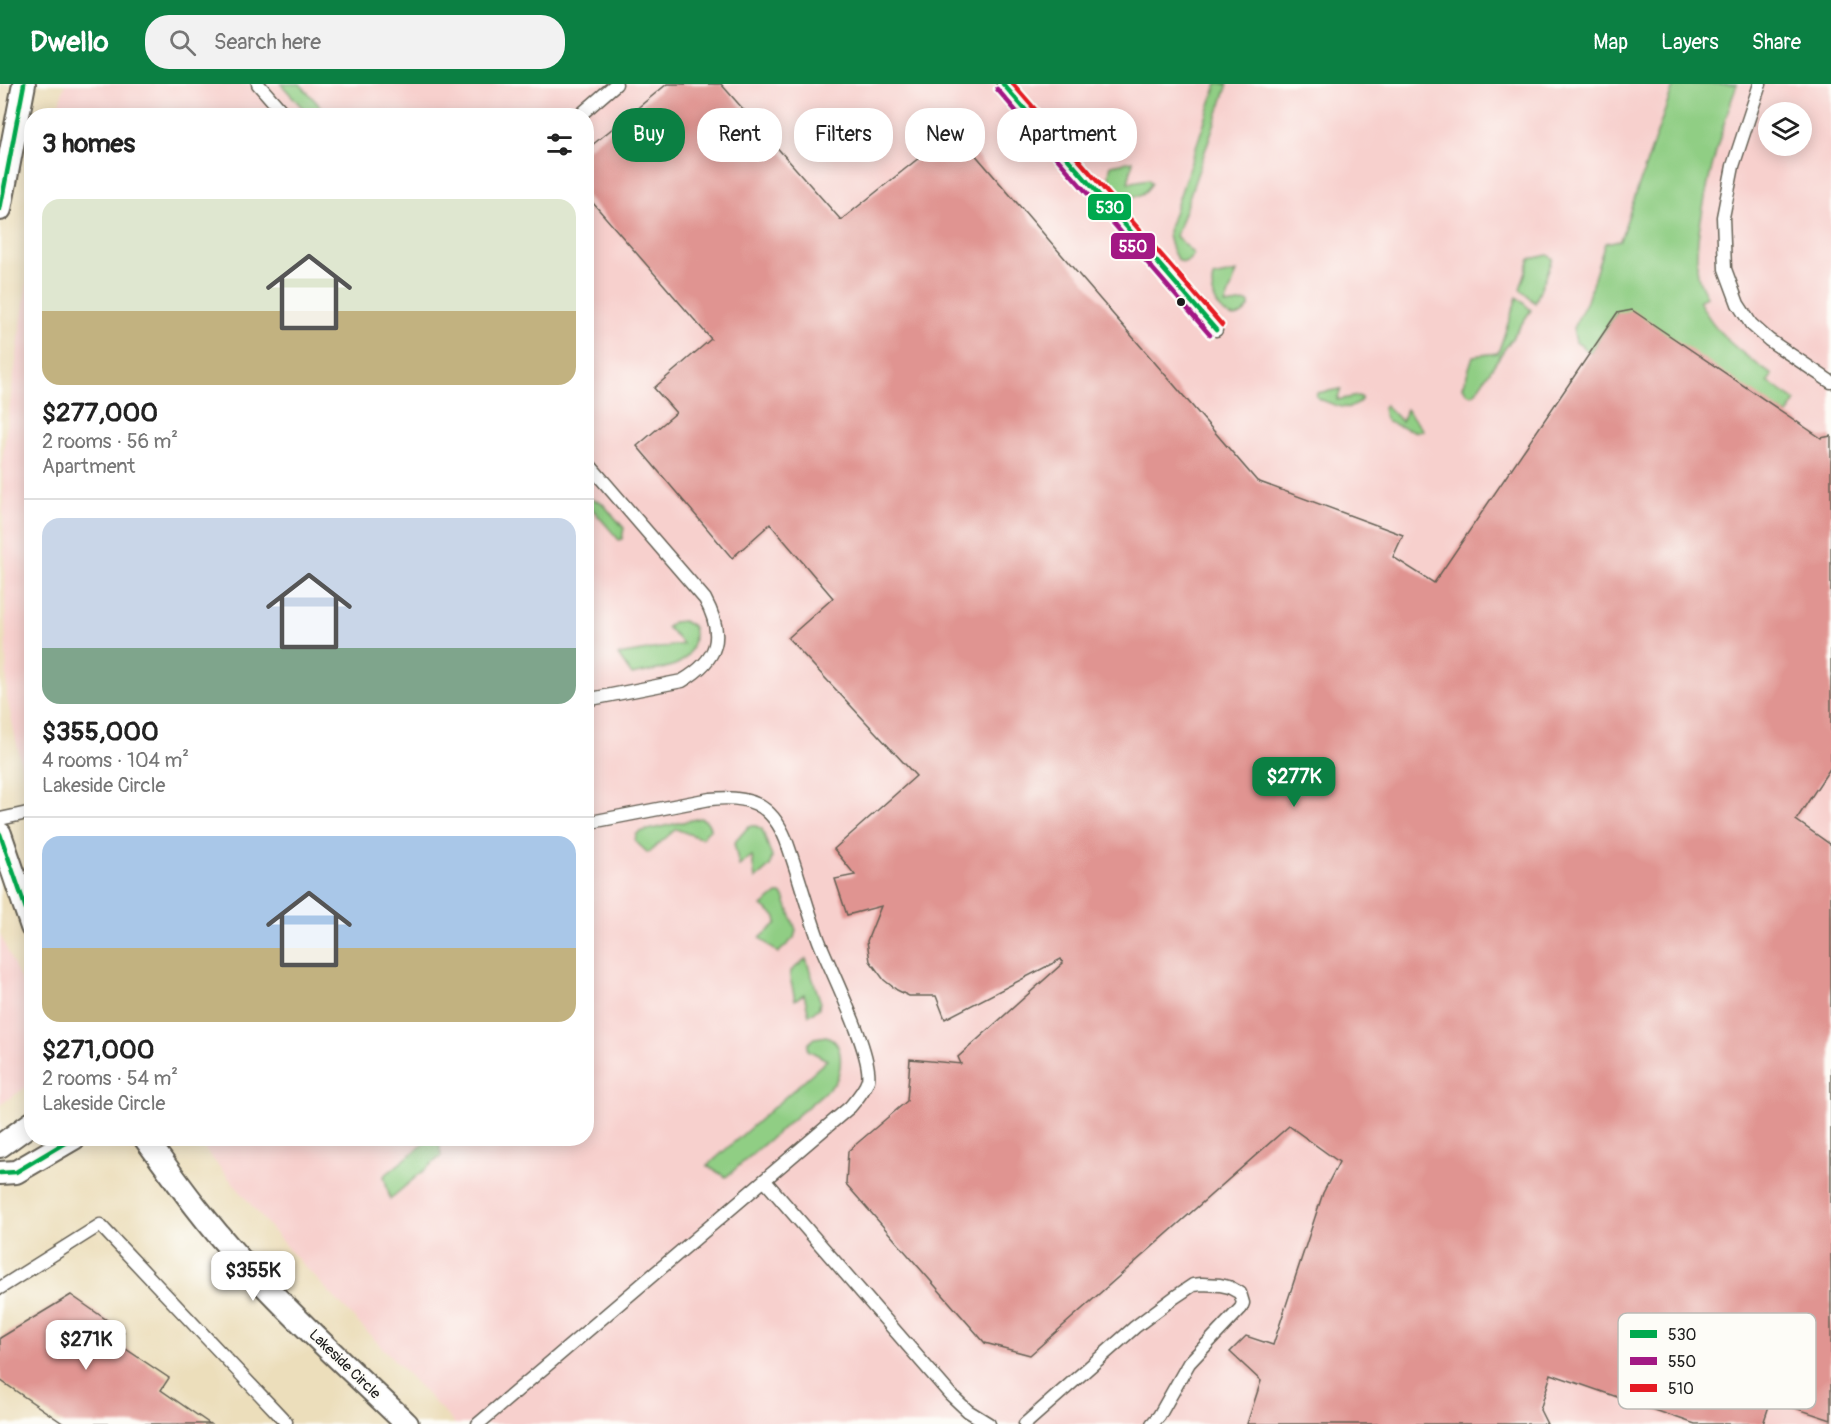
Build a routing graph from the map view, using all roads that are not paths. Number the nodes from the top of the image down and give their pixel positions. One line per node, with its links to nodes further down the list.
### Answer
1 (24, 84): 8 (street)
2 (258, 84): 6 (lane)
3 (616, 84): 7 (lane)
4 (1003, 84): 9 (lane)
5 (1760, 84): 10 (lane)
6 (279, 108)
7 (588, 108)
8 (0, 209)
9 (1216, 330)
10 (1831, 382)
11 (594, 471): 12 (lane)
12 (594, 698)
13 (24, 814): 14 (lane)
14 (0, 819)
15 (594, 821): 23 (lane)
16 (0, 834): 17 (street)
17 (24, 904)
18 (24, 1129): 19 (street)
19 (0, 1146)
20 (60, 1146): 22 (street)
21 (151, 1146): 26 (street, Lakeside Circle)
22 (0, 1173)
23 (765, 1180): 27 (lane); 28 (lane)
24 (0, 1288): 25 (lane)
25 (285, 1424)
26 (407, 1424)
27 (478, 1424)
28 (989, 1424)
29 (1025, 1424): 30 (lane)
30 (1152, 1424)

